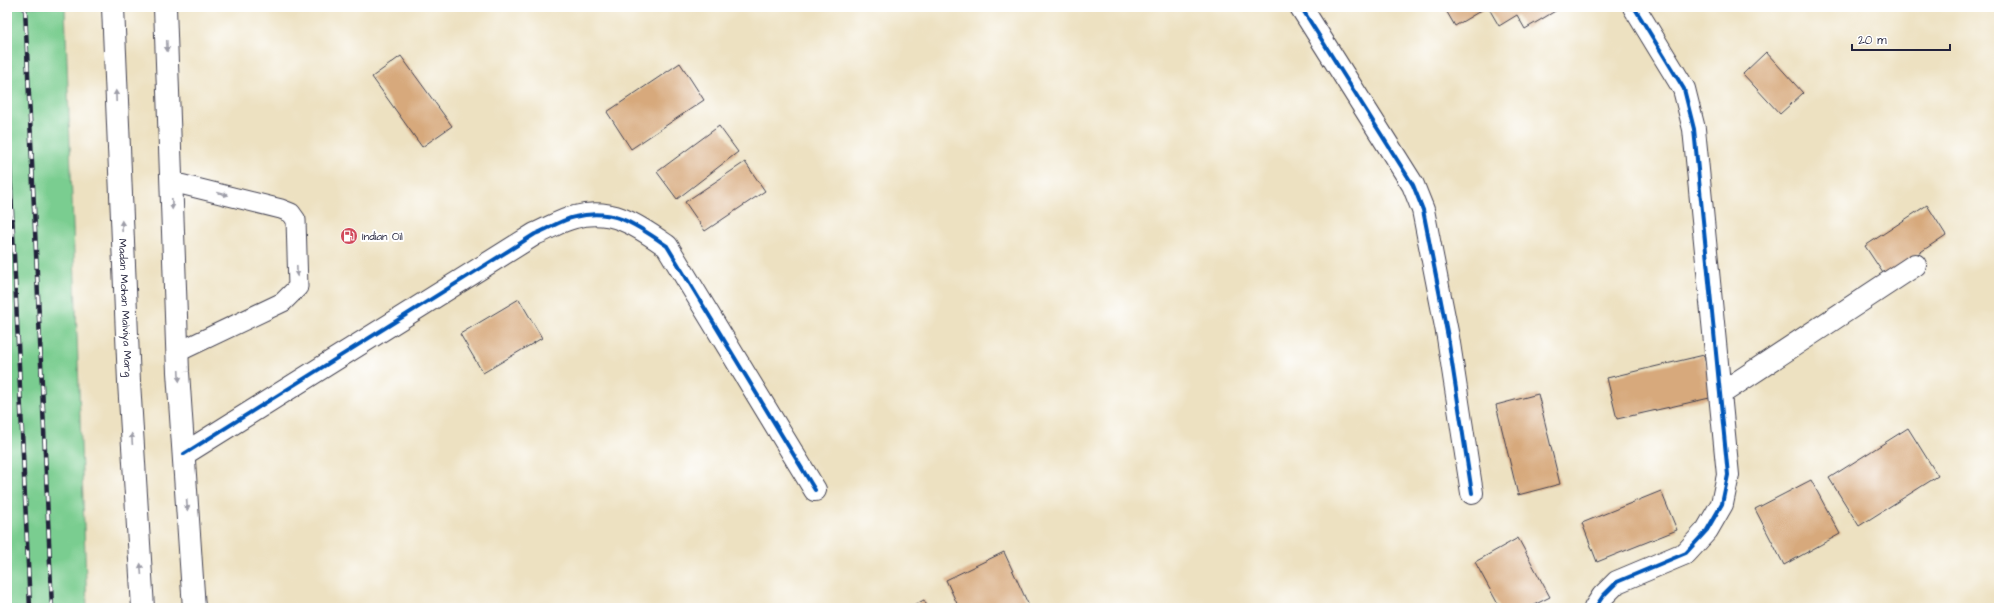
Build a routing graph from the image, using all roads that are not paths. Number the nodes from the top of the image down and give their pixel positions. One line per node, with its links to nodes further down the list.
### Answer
1 (113, 7): 12 (street, Madan Mohan Malviya Marg, one-way to 1)
2 (165, 7): 5 (street, one-way to 5)
3 (1301, 7): 11 (street)
4 (1634, 7): 8 (street)
5 (172, 182): 7 (street, one-way to 7); 7 (lane, one-way to 7)
6 (1915, 265): 8 (street)
7 (178, 352): 9 (street, one-way to 9)
8 (1720, 394): 14 (street)
9 (184, 454): 10 (street); 13 (street, one-way to 13)
10 (815, 490)
11 (1472, 493)
12 (143, 608)
13 (194, 608)
14 (1595, 608)

